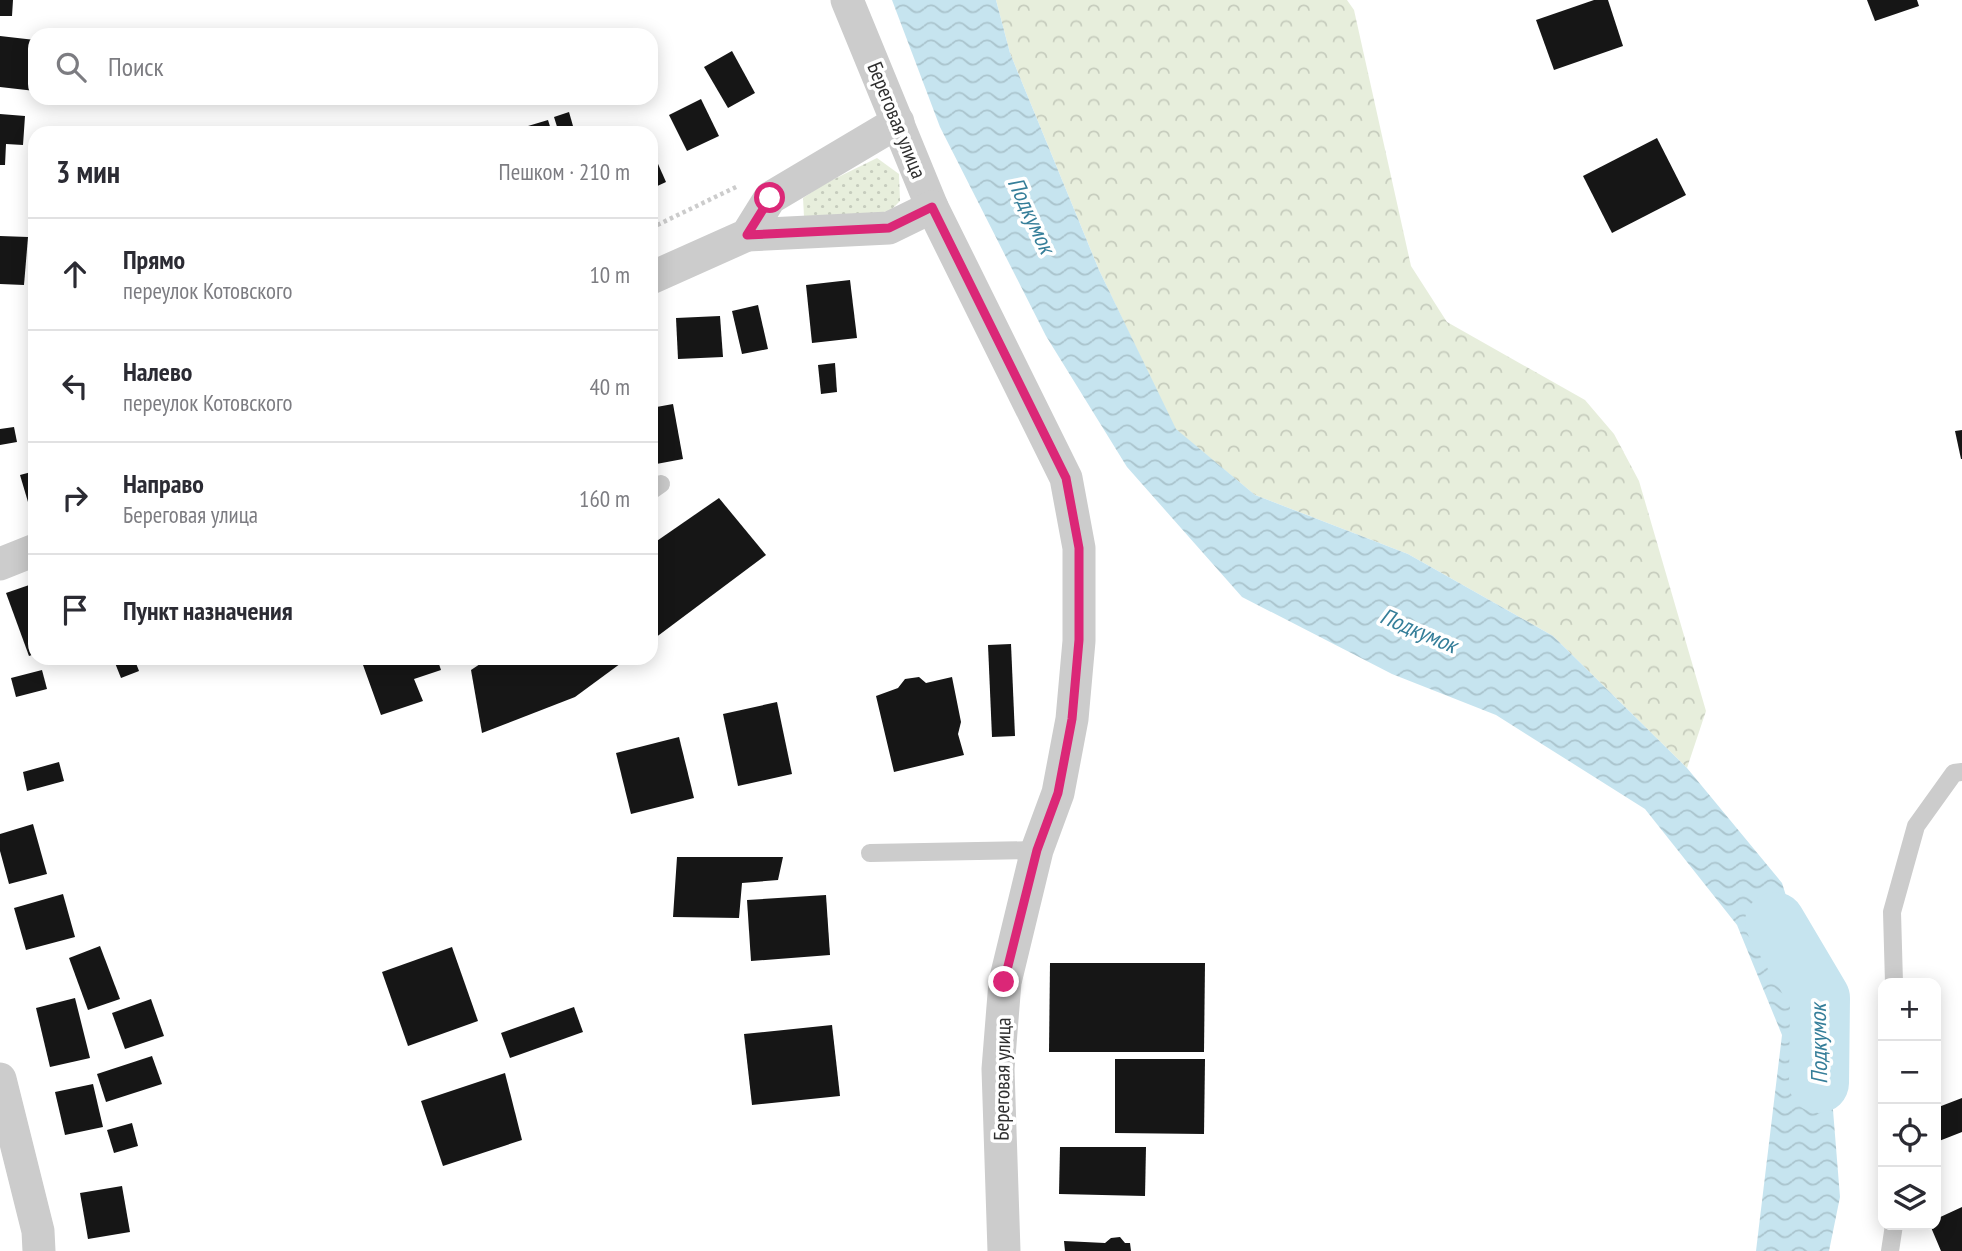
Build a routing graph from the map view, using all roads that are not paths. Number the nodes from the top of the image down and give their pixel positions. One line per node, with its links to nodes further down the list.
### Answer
1 (847, 0): 2 (street, Береговая улица)
2 (898, 122): 3 (street, Береговая улица); 4 (street)
3 (932, 207): 4 (street); 9 (street, Береговая улица)
4 (747, 235): 5 (street)
5 (658, 275)
6 (28, 554): 7 (street)
7 (0, 564)
8 (1962, 772): 11 (lane)
9 (1037, 850): 10 (lane); 15 (street, Береговая улица)
10 (870, 853)
11 (1894, 978)
12 (0, 1079): 14 (street)
13 (1893, 1230): 16 (lane)
14 (39, 1251)
15 (1004, 1251)
16 (1890, 1251)

